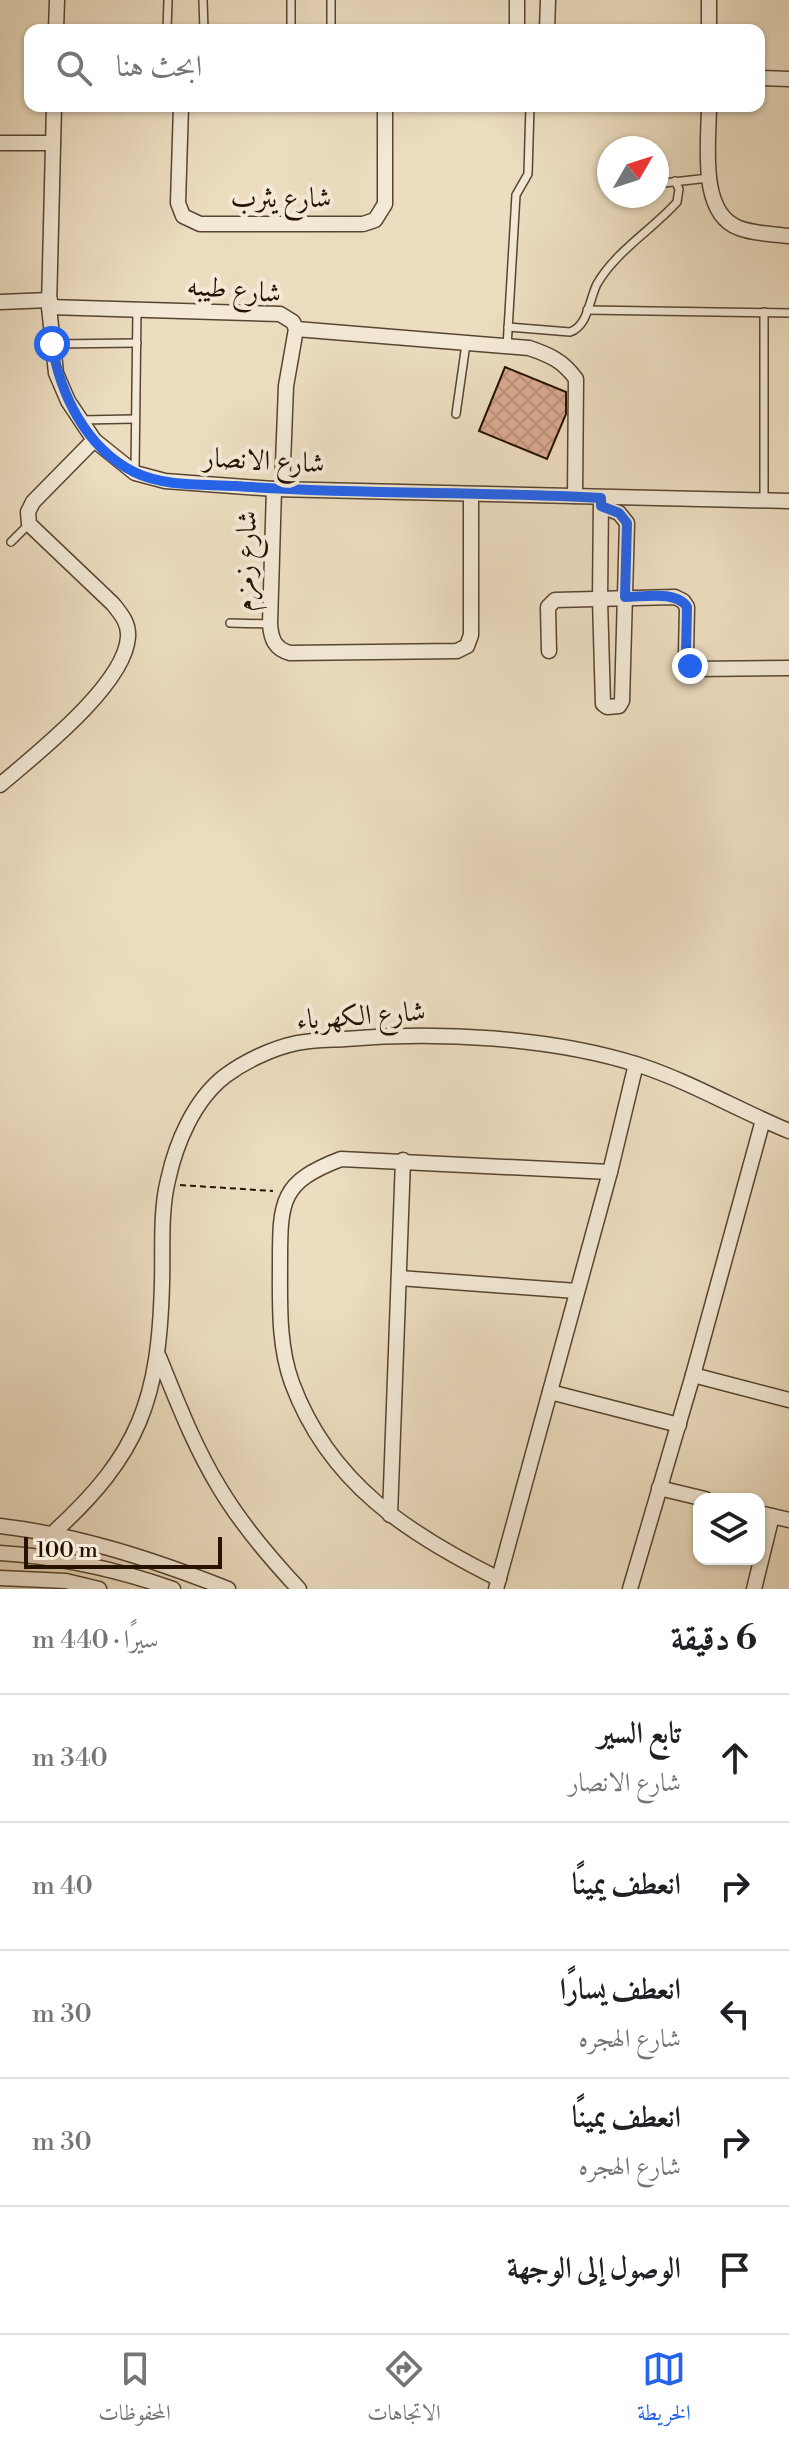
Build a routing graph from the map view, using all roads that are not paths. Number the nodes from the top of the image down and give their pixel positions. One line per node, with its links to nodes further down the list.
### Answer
1 (57, 0): 9 (street)
2 (168, 0): 10 (lane)
3 (203, 0): 11 (lane)
4 (291, 0): 12 (lane)
5 (331, 0): 13 (lane)
6 (517, 0): 14 (street)
7 (548, 0): 15 (street)
8 (709, 0): 16 (street)
9 (56, 24)
10 (167, 24)
11 (204, 24)
12 (291, 24)
13 (331, 24)
14 (517, 24)
15 (547, 24)
16 (709, 24)
17 (765, 78): 18 (street)
18 (789, 79)
19 (54, 112): 25 (street, شارع الانصار)
20 (181, 112): 21 (street, شارع يثرب)
21 (385, 112)
22 (530, 112): 36 (lane)
23 (709, 112): 26 (street)
24 (0, 143): 25 (street)
25 (53, 143): 31 (street, شارع الانصار)
26 (709, 178): 27 (lane); 29 (street)
27 (675, 181): 28 (lane); 33 (lane)
28 (669, 182)
29 (789, 236)
30 (0, 302): 31 (street, شارع طيبه)
31 (50, 304): 32 (street, شارع طيبه); 39 (street, شارع الانصار)
32 (137, 309): 37 (street, شارع طيبه); 38 (lane)
33 (587, 310): 34 (lane); 36 (lane)
34 (764, 312): 35 (lane); 50 (lane)
35 (789, 313)
36 (508, 327): 41 (lane)
37 (296, 329): 40 (street); 47 (street, شارع طيبه)
38 (137, 343): 39 (lane); 43 (lane)
39 (52, 344): 44 (street, شارع الانصار)
40 (466, 344): 41 (street); 42 (lane)
41 (507, 347): 49 (street)
42 (456, 414)
43 (135, 419): 44 (lane); 46 (lane)
44 (79, 420): 45 (street, شارع الانصار)
45 (94, 440): 46 (street, شارع الانصار); 53 (street)
46 (135, 473): 47 (street, شارع الانصار)
47 (278, 489): 48 (street, شارع الانصار); 58 (street, شارع زمزم)
48 (471, 495): 49 (street, شارع الانصار); 58 (street)
49 (575, 496): 52 (street, شارع الانصار)
50 (764, 500): 51 (street, شارع الانصار); 52 (street, شارع الانصار)
51 (789, 501)
52 (601, 502): 55 (street); 56 (street)
53 (29, 524): 54 (lane); 61 (street)
54 (11, 542)
55 (625, 597): 56 (street); 56 (street); 60 (street)
56 (600, 600): 59 (street)
57 (230, 623): 58 (lane)
58 (271, 630)
59 (549, 651)
60 (789, 668)
61 (0, 785)
62 (636, 1064): 63 (street, شارع الكهرباء); 66 (street); 69 (street, شارع الكهرباء)
63 (763, 1120): 64 (street, شارع الكهرباء); 70 (street)
64 (789, 1131)
65 (403, 1160): 66 (street); 67 (street); 77 (street)
66 (610, 1172): 68 (street)
67 (399, 1278): 68 (street); 77 (street)
68 (577, 1291): 71 (street)
69 (159, 1357): 80 (street, شارع الكهرباء); 87 (street, شارع الكهرباء)
70 (693, 1375): 72 (street); 73 (street)
71 (550, 1392): 73 (street); 83 (street)
72 (789, 1400)
73 (679, 1425): 74 (street)
74 (659, 1488): 75 (street); 88 (street)
75 (693, 1496)
76 (766, 1514): 78 (street); 89 (street)
77 (390, 1515): 83 (street)
78 (789, 1520)
79 (0, 1526): 80 (street)
80 (53, 1533): 86 (street)
81 (0, 1553): 85 (street)
82 (0, 1578): 84 (street)
83 (498, 1584)
84 (99, 1589)
85 (173, 1589)
86 (228, 1589)
87 (299, 1589)
88 (630, 1589)
89 (754, 1589)

